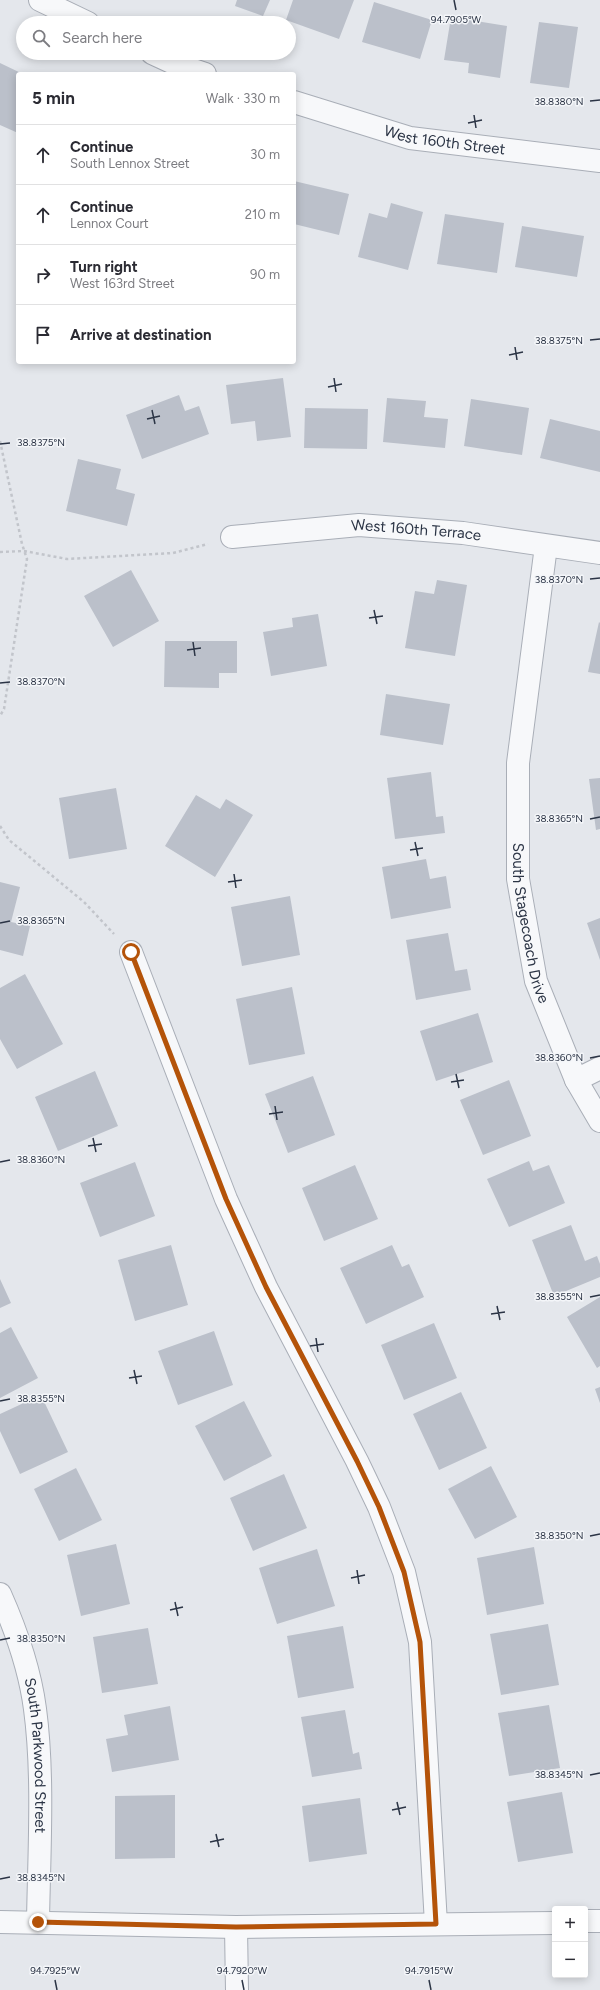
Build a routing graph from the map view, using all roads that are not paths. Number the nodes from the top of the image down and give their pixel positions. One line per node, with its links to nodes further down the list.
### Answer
1 (40, 0): 2 (street)
2 (73, 16)
3 (167, 60): 4 (street)
4 (200, 72)
5 (296, 103): 6 (street, West 160th Street)
6 (600, 161)
7 (232, 537): 8 (street, West 160th Terrace)
8 (546, 546): 9 (street, West 160th Terrace); 12 (street, South Stagecoach Drive)
9 (600, 553)
10 (131, 952): 20 (street)
11 (600, 1068): 12 (street)
12 (576, 1080): 13 (street, South Stagecoach Drive)
13 (600, 1121)
14 (0, 1594): 18 (street, South Parkwood Street)
15 (588, 1921): 16 (street)
16 (600, 1921)
17 (0, 1922): 18 (street)
18 (38, 1922): 21 (street)
19 (552, 1923): 20 (street)
20 (436, 1924): 21 (street)
21 (236, 1927): 22 (street)
22 (237, 1990)

